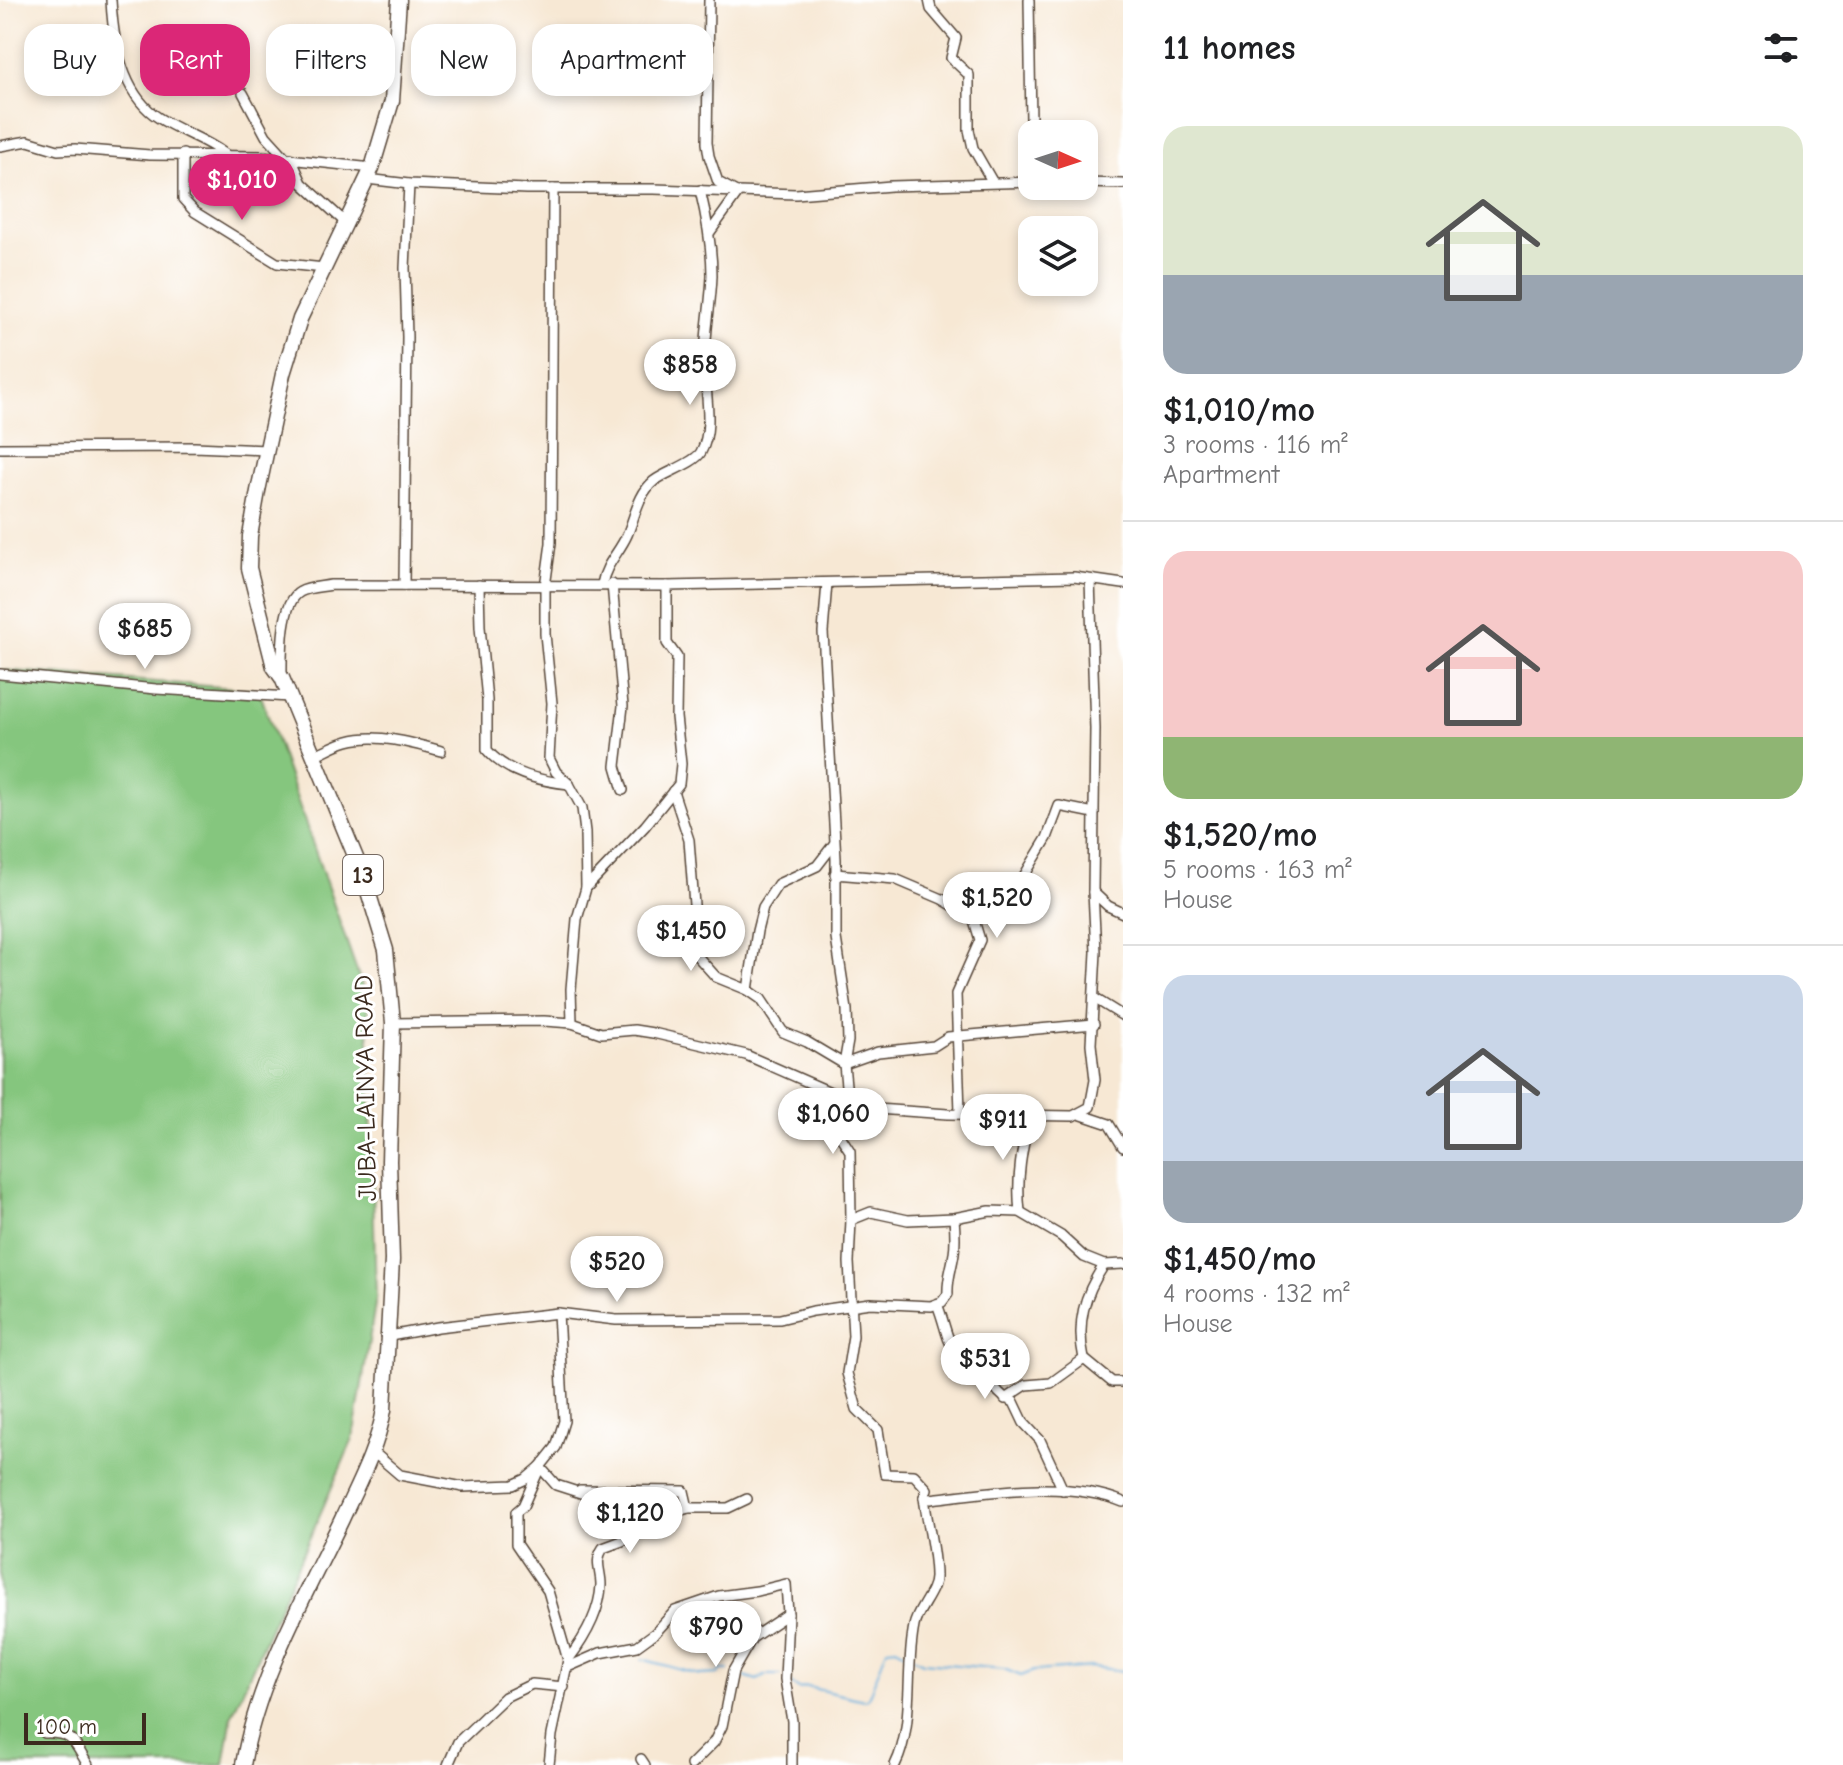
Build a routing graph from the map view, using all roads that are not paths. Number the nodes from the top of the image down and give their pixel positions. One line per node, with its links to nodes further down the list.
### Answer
1 (111, 0): 10 (street)
2 (399, 0): 12 (main road, JUBA-LAINYA ROAD / 13)
3 (709, 0): 20 (street)
4 (929, 0): 13 (street)
5 (1029, 0): 7 (street)
6 (245, 96): 11 (street)
7 (1031, 120)
8 (0, 146): 9 (street)
9 (183, 154): 10 (street); 23 (street)
10 (225, 154): 11 (street)
11 (288, 158): 12 (street); 21 (street)
12 (369, 173): 16 (street); 21 (main road, JUBA-LAINYA ROAD / 13)
13 (992, 181): 14 (street); 20 (street)
14 (1018, 182)
15 (1098, 183): 17 (street)
16 (409, 184): 18 (street); 30 (street)
17 (1123, 184)
18 (553, 189): 19 (street); 33 (street)
19 (700, 190): 20 (street); 22 (street)
20 (738, 193): 22 (street)
21 (346, 223): 23 (main road, JUBA-LAINYA ROAD / 13)
22 (710, 232): 28 (street)
23 (324, 268): 25 (main road, JUBA-LAINYA ROAD / 13)
24 (0, 448): 25 (street)
25 (266, 450): 35 (main road, JUBA-LAINYA ROAD / 13)
26 (1090, 580): 27 (street); 29 (street); 42 (street)
27 (827, 583): 32 (street); 43 (street)
28 (607, 584): 32 (street); 33 (street); 40 (street)
29 (1123, 584)
30 (404, 585): 31 (street); 35 (street)
31 (479, 585): 33 (street); 39 (street)
32 (667, 586): 41 (street)
33 (545, 587): 39 (street)
34 (0, 674): 36 (street)
35 (282, 678): 36 (main road, JUBA-LAINYA ROAD / 13)
36 (289, 697): 38 (main road, JUBA-LAINYA ROAD / 13)
37 (441, 751): 38 (street)
38 (313, 756): 52 (main road, JUBA-LAINYA ROAD / 13)
39 (569, 784): 45 (street)
40 (623, 790)
41 (673, 791): 45 (street); 49 (street)
42 (1094, 813): 46 (street); 48 (street)
43 (834, 844): 44 (street); 49 (street)
44 (835, 874): 48 (street); 56 (street)
45 (586, 888): 53 (street)
46 (1093, 892): 47 (street); 50 (street)
47 (1123, 913)
48 (973, 917): 55 (street)
49 (748, 990): 56 (street)
50 (1094, 998): 51 (street); 54 (street)
51 (1123, 1016)
52 (393, 1023): 53 (street); 72 (main road, JUBA-LAINYA ROAD / 13)
53 (572, 1023): 57 (street)
54 (1094, 1024): 55 (street); 59 (street)
55 (958, 1036): 56 (street); 58 (street)
56 (844, 1064): 57 (street)
57 (846, 1103): 58 (street); 66 (street)
58 (960, 1112): 60 (street)
59 (1079, 1114): 60 (street); 61 (street)
60 (1030, 1116): 64 (street)
61 (1109, 1124): 62 (street); 63 (street)
62 (1123, 1125)
63 (1123, 1147)
64 (1020, 1212): 65 (street); 68 (street)
65 (954, 1218): 66 (street); 69 (street)
66 (851, 1220): 70 (street)
67 (1123, 1264): 68 (street)
68 (1104, 1265): 73 (street)
69 (937, 1304): 70 (street); 75 (street)
70 (850, 1307): 71 (street); 80 (street)
71 (558, 1313): 72 (street); 77 (street)
72 (390, 1336): 76 (main road, JUBA-LAINYA ROAD / 13)
73 (1084, 1359): 74 (street); 75 (street)
74 (1123, 1382)
75 (1005, 1399): 79 (street)
76 (372, 1451): 77 (street); 90 (main road, JUBA-LAINYA ROAD / 13)
77 (540, 1467): 78 (street); 86 (street)
78 (568, 1489): 83 (street); 84 (street)
79 (1063, 1490): 80 (street); 82 (street)
80 (924, 1497): 95 (street)
81 (747, 1499): 83 (street)
82 (1123, 1502)
83 (688, 1508): 84 (street)
84 (627, 1537): 86 (street)
85 (788, 1614): 86 (street); 93 (street); 94 (street)
86 (568, 1664): 87 (street)
87 (564, 1687): 91 (street); 92 (street)
88 (45, 1733): 89 (street)
89 (88, 1765)
90 (243, 1765)
91 (448, 1765)
92 (549, 1765)
93 (691, 1765)
94 (792, 1765)
95 (895, 1765)

